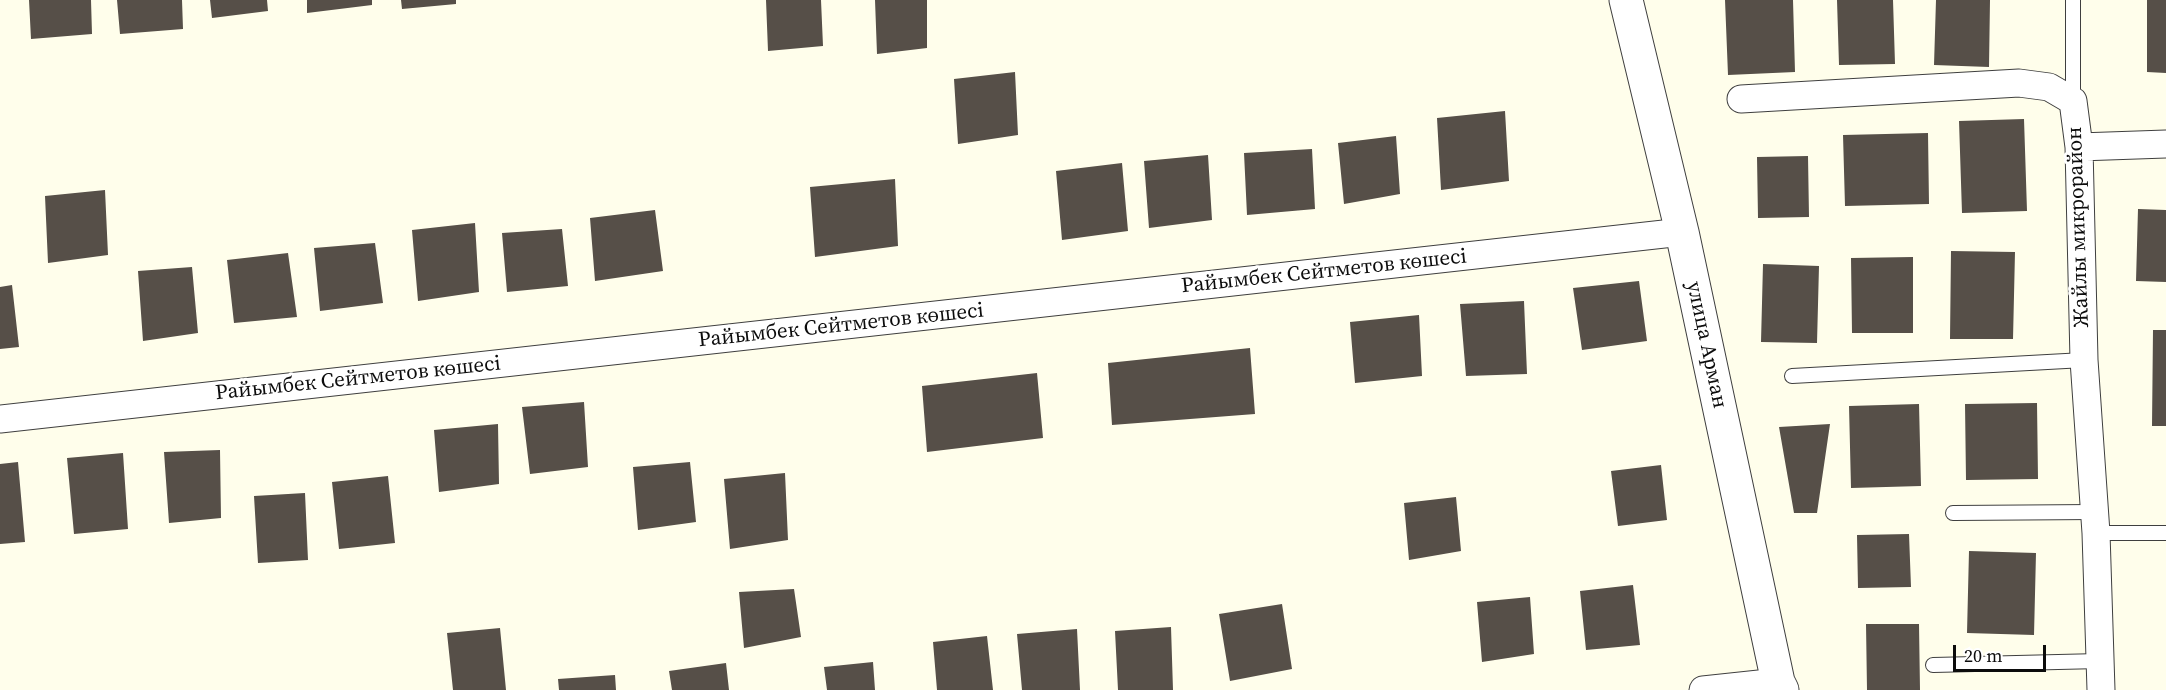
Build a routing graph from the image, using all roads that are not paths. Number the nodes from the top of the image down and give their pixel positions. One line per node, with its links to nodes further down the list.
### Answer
1 (1626, 0): 7 (street, улица Арман)
2 (2073, 0): 4 (lane)
3 (1741, 99): 4 (street, Жайлы микрорайон)
4 (2073, 100): 6 (street, Жайлы микрорайон)
5 (2166, 144): 6 (street)
6 (2079, 147): 8 (street, Жайлы микрорайон)
7 (1682, 232): 10 (street, Райымбек Сейтметов көшесі); 16 (street, улица Арман)
8 (2084, 360): 9 (lane); 12 (street, Жайлы микрорайон)
9 (1792, 376)
10 (0, 419)
11 (1953, 513): 12 (lane)
12 (2095, 522): 13 (lane); 14 (street, Жайлы микрорайон)
13 (2166, 532)
14 (2100, 661): 15 (lane); 18 (street, Жайлы микрорайон)
15 (1932, 665)
16 (1780, 686): 17 (street)
17 (1703, 690)
18 (2101, 690)

